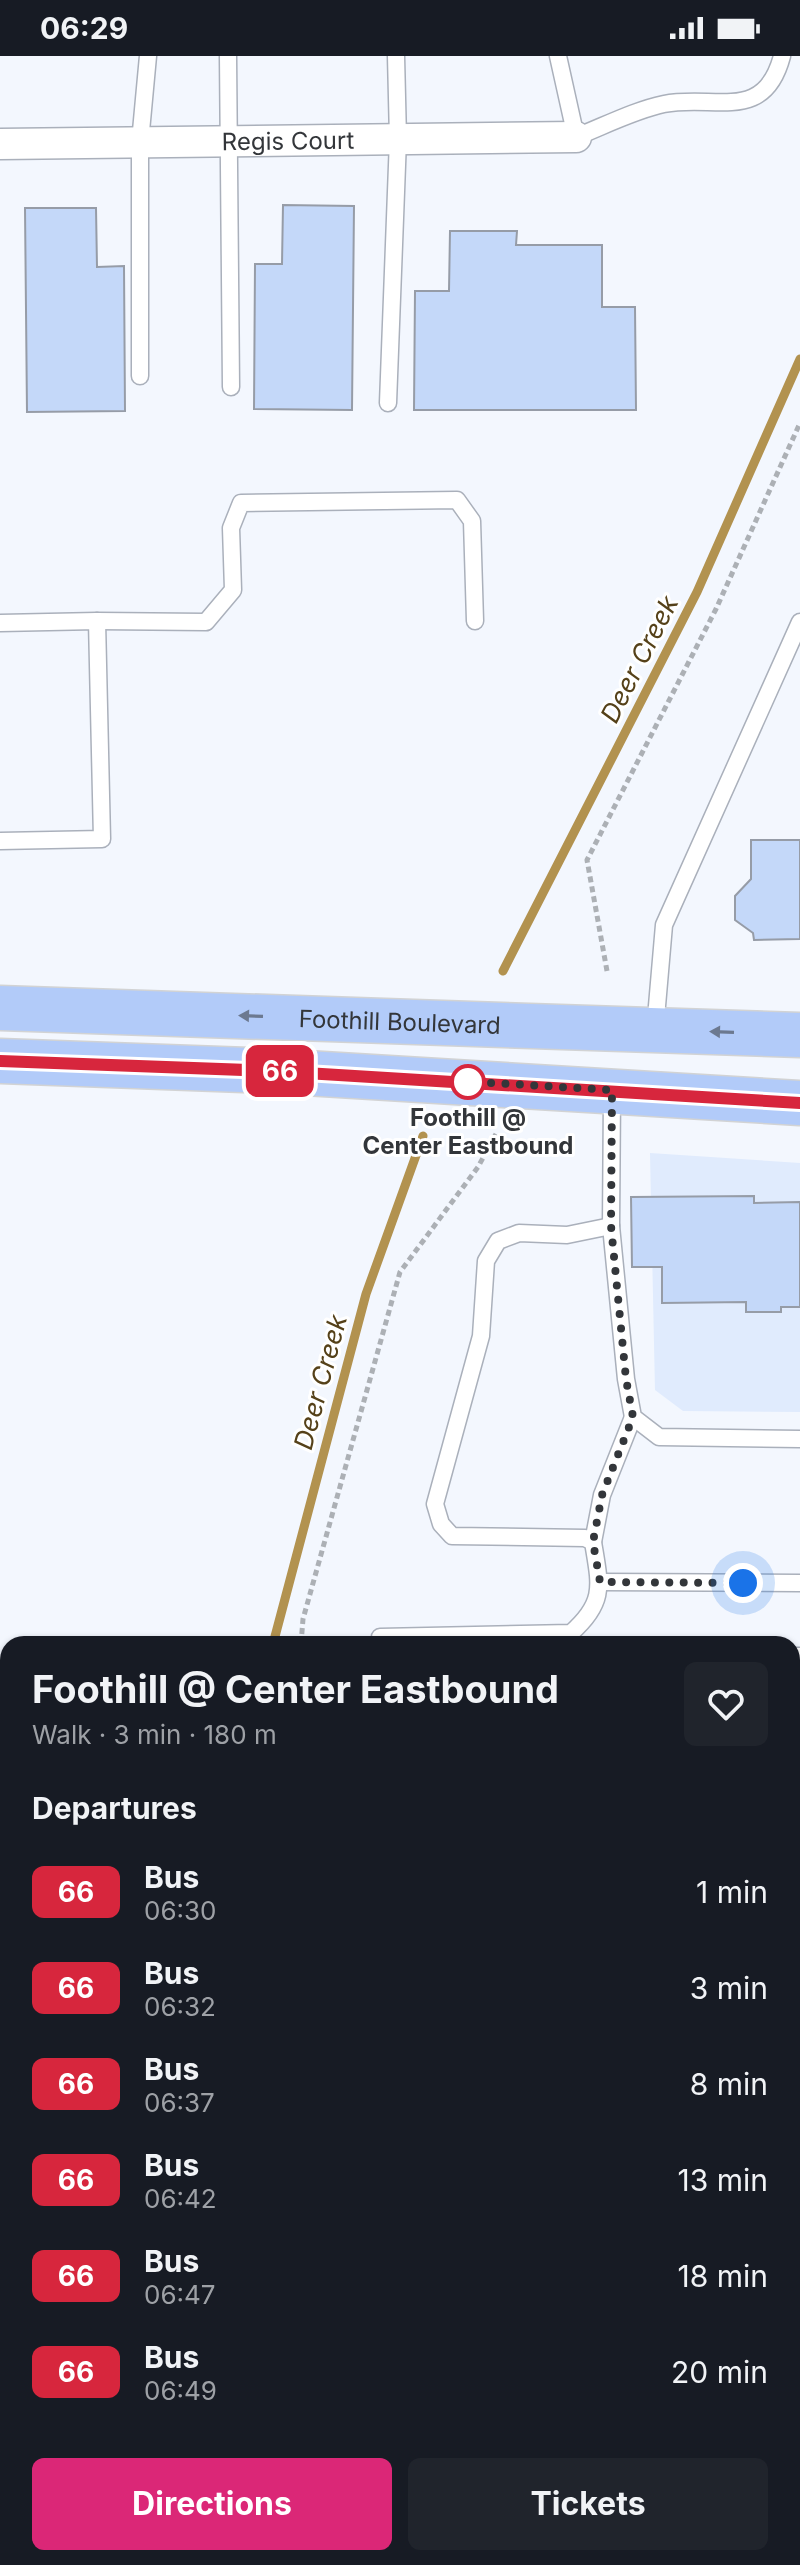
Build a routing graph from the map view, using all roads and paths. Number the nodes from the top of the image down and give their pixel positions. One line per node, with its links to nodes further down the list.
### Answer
1 (148, 56): 9 (lane)
2 (228, 56): 8 (lane)
3 (396, 56): 7 (lane)
4 (558, 56): 6 (lane)
5 (782, 56): 6 (lane)
6 (576, 137): 7 (street, Regis Court)
7 (398, 139): 8 (street, Regis Court); 13 (lane)
8 (230, 141): 9 (street, Regis Court); 12 (lane)
9 (140, 142): 10 (street, Regis Court); 11 (lane)
10 (0, 144)
11 (140, 376)
12 (231, 387)
13 (388, 403)
14 (800, 423): 20 (path)
15 (97, 621): 16 (lane); 18 (lane); 19 (lane)
16 (475, 621)
17 (800, 622): 22 (lane)
18 (0, 623)
19 (0, 841)
20 (607, 971)
21 (0, 1008): 22 (main road, Foothill Boulevard, one-way to 21)
22 (655, 1029): 23 (main road, Foothill Boulevard, one-way to 22)
23 (800, 1035)
24 (0, 1061): 25 (main road)
25 (612, 1090): 26 (main road); 28 (lane)
26 (800, 1103)
27 (496, 1134): 34 (path)
28 (611, 1226): 29 (lane); 31 (lane)
29 (633, 1417): 30 (lane); 31 (lane)
30 (800, 1439)
31 (593, 1542): 32 (lane)
32 (600, 1582): 33 (lane); 35 (lane)
33 (800, 1583)
34 (302, 1636)
35 (428, 1636)

